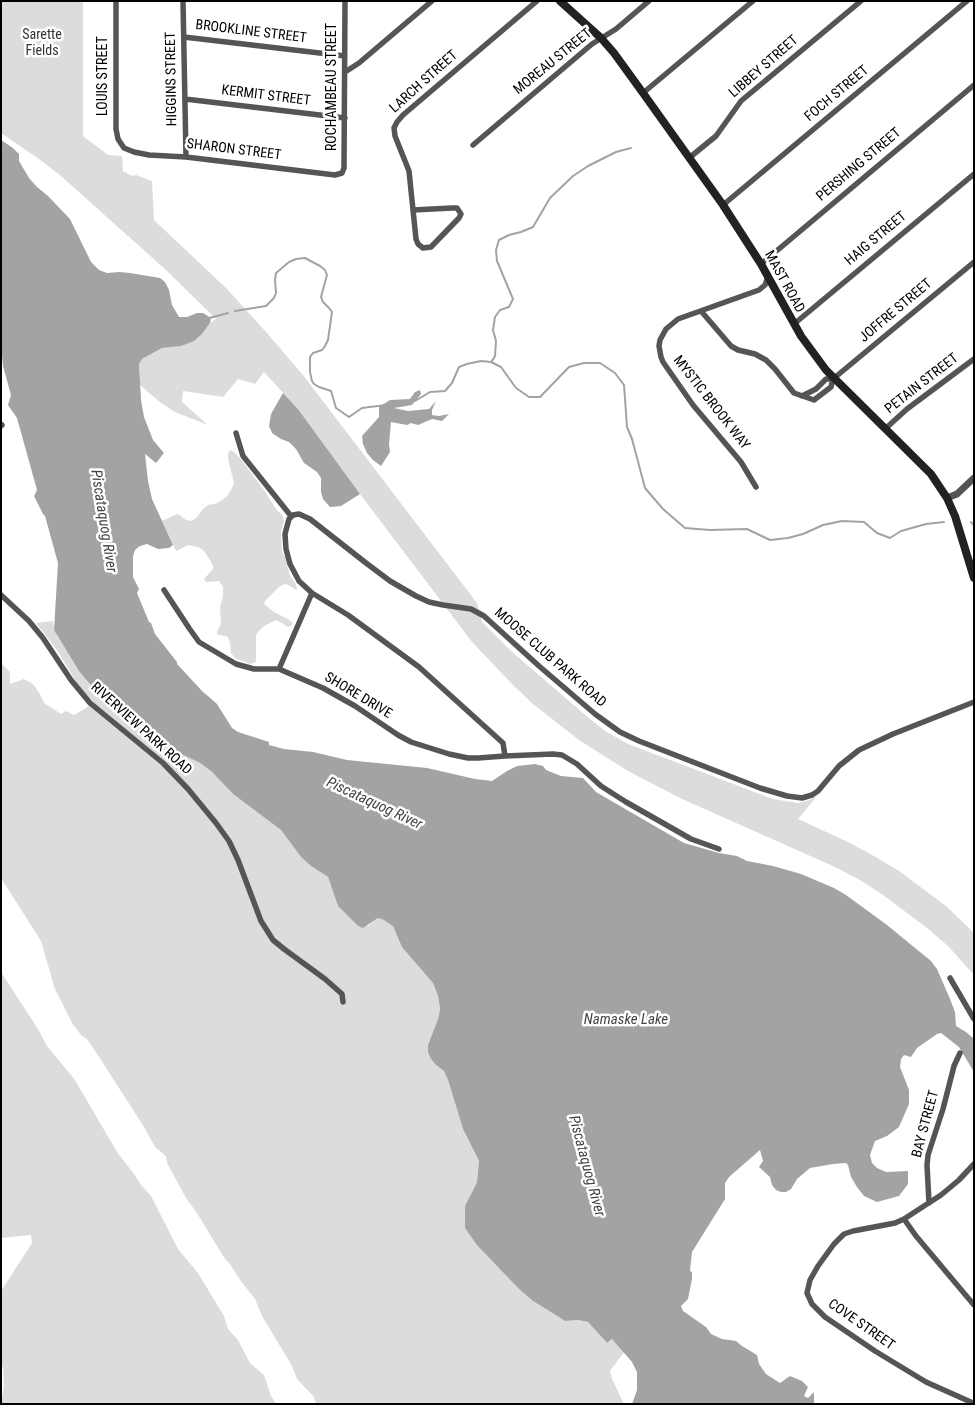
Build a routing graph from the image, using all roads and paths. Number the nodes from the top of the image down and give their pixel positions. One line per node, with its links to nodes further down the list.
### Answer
1 (116, 1): 20 (street, LOUIS STREET)
2 (183, 1): 11 (street, HIGGINS STREET)
3 (345, 1): 13 (street, ROCHAMBEAU STREET)
4 (432, 1): 14 (street)
5 (537, 1): 26 (street, LARCH STREET)
6 (560, 1): 12 (main road, MAST ROAD)
7 (649, 1): 12 (street, MOREAU STREET)
8 (753, 1): 16 (street)
9 (861, 1): 22 (street, LIBBEY STREET)
10 (967, 1): 25 (street, FOCH STREET)
11 (184, 36): 13 (street, BROOKLINE STREET); 17 (street, HIGGINS STREET)
12 (601, 38): 16 (main road, MAST ROAD); 19 (street, MOREAU STREET)
13 (345, 56): 14 (street, ROCHAMBEAU STREET)
14 (345, 72): 18 (street, ROCHAMBEAU STREET)
15 (974, 85): 28 (street, PERSHING STREET)
16 (643, 93): 22 (main road, MAST ROAD)
17 (185, 99): 18 (street, KERMIT STREET); 21 (street, HIGGINS STREET)
18 (345, 118): 23 (street, ROCHAMBEAU STREET)
19 (473, 144)
20 (124, 148): 21 (street, SHARON STREET)
21 (186, 157): 23 (street, SHARON STREET)
22 (689, 158): 25 (main road, MAST ROAD)
23 (342, 173)
24 (974, 174): 31 (street, HAIG STREET)
25 (723, 205): 28 (main road, MAST ROAD)
26 (413, 210): 26 (street, LARCH STREET)
27 (974, 262): 33 (street, JOFFRE STREET)
28 (761, 264): 29 (main road, MAST ROAD)
29 (768, 277): 30 (street, MYSTIC BROOK WAY); 31 (main road, MAST ROAD)
30 (701, 311): 34 (street); 38 (street, MYSTIC BROOK WAY)
31 (794, 324): 33 (main road, MAST ROAD)
32 (974, 359): 35 (street, PETAIN STREET)
33 (833, 379): 34 (street); 34 (street); 35 (main road, MAST ROAD)
34 (802, 396)
35 (885, 429): 39 (main road, MAST ROAD)
36 (236, 433): 40 (street)
37 (974, 478): 39 (street)
38 (756, 487)
39 (947, 498): 41 (main road, MAST ROAD)
40 (291, 516): 43 (street); 46 (street, MOOSE CLUB PARK ROAD)
41 (974, 578)
42 (164, 590): 45 (street)
43 (312, 593): 45 (street); 47 (street)
44 (1, 595): 50 (street, RIVERVIEW PARK ROAD)
45 (279, 669): 47 (street, SHORE DRIVE)
46 (974, 702)
47 (505, 756): 48 (street)
48 (719, 849)
49 (950, 978): 51 (street)
50 (343, 1002)
51 (974, 1019)
52 (960, 1053): 54 (street, BAY STREET)
53 (974, 1164): 54 (street, COVE STREET)
54 (928, 1203): 55 (street, COVE STREET)
55 (904, 1219): 56 (street); 57 (street, COVE STREET)
56 (974, 1305)
57 (973, 1403)

